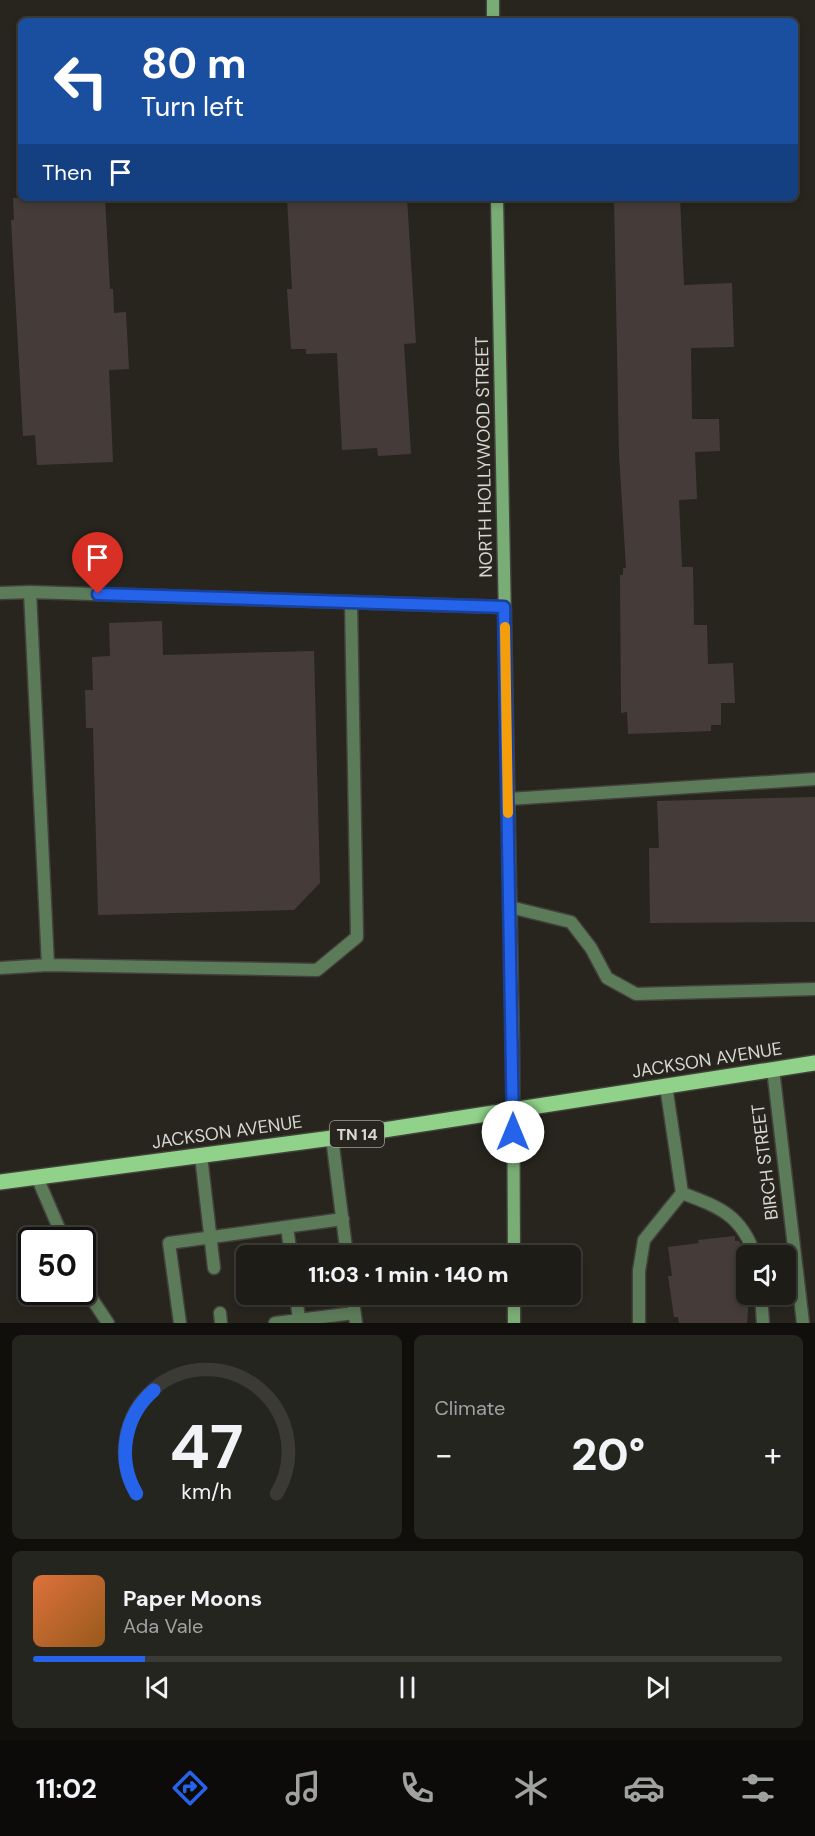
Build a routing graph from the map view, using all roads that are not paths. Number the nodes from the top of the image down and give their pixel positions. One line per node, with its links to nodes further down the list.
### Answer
1 (493, 0): 2 (main road)
2 (494, 18)
3 (497, 201): 7 (main road, NORTH HOLLYWOOD STREET)
4 (30, 592): 5 (street); 6 (street); 11 (street)
5 (0, 593)
6 (351, 602): 7 (street); 11 (street)
7 (504, 607): 9 (main road, NORTH HOLLYWOOD STREET)
8 (815, 779): 9 (street)
9 (508, 799): 10 (main road, NORTH HOLLYWOOD STREET)
10 (510, 907): 13 (street); 17 (main road, NORTH HOLLYWOOD STREET)
11 (48, 965): 12 (street)
12 (0, 968)
13 (815, 989)
14 (815, 1063): 15 (main road, JACKSON AVENUE / TN 14)
15 (773, 1069): 16 (main road, JACKSON AVENUE / TN 14); 44 (street, BIRCH STREET)
16 (666, 1086): 17 (main road, JACKSON AVENUE / TN 14); 22 (street)
17 (513, 1110): 18 (main road, JACKSON AVENUE / TN 14); 29 (main road, NORTH HOLLYWOOD STREET)
18 (332, 1138): 19 (main road, JACKSON AVENUE / TN 14); 23 (street)
19 (201, 1156): 20 (main road, JACKSON AVENUE / TN 14); 26 (street)
20 (36, 1177): 21 (main road, JACKSON AVENUE / TN 14); 24 (street)
21 (0, 1182)
22 (681, 1193): 30 (street); 42 (street)
23 (342, 1219): 25 (street); 28 (street)
24 (58, 1227)
25 (287, 1227): 26 (street); 27 (street)
26 (210, 1238): 31 (street); 39 (street)
27 (289, 1245)
28 (346, 1245)
29 (514, 1245)
30 (752, 1245)
31 (214, 1268)
32 (96, 1305): 38 (street)
33 (297, 1305): 37 (street)
34 (514, 1305): 41 (main road)
35 (762, 1305): 43 (street)
36 (355, 1318): 37 (street)
37 (299, 1320): 40 (street)
38 (108, 1323)
39 (180, 1323)
40 (275, 1323)
41 (514, 1323)
42 (639, 1323)
43 (764, 1323)
44 (803, 1323)

